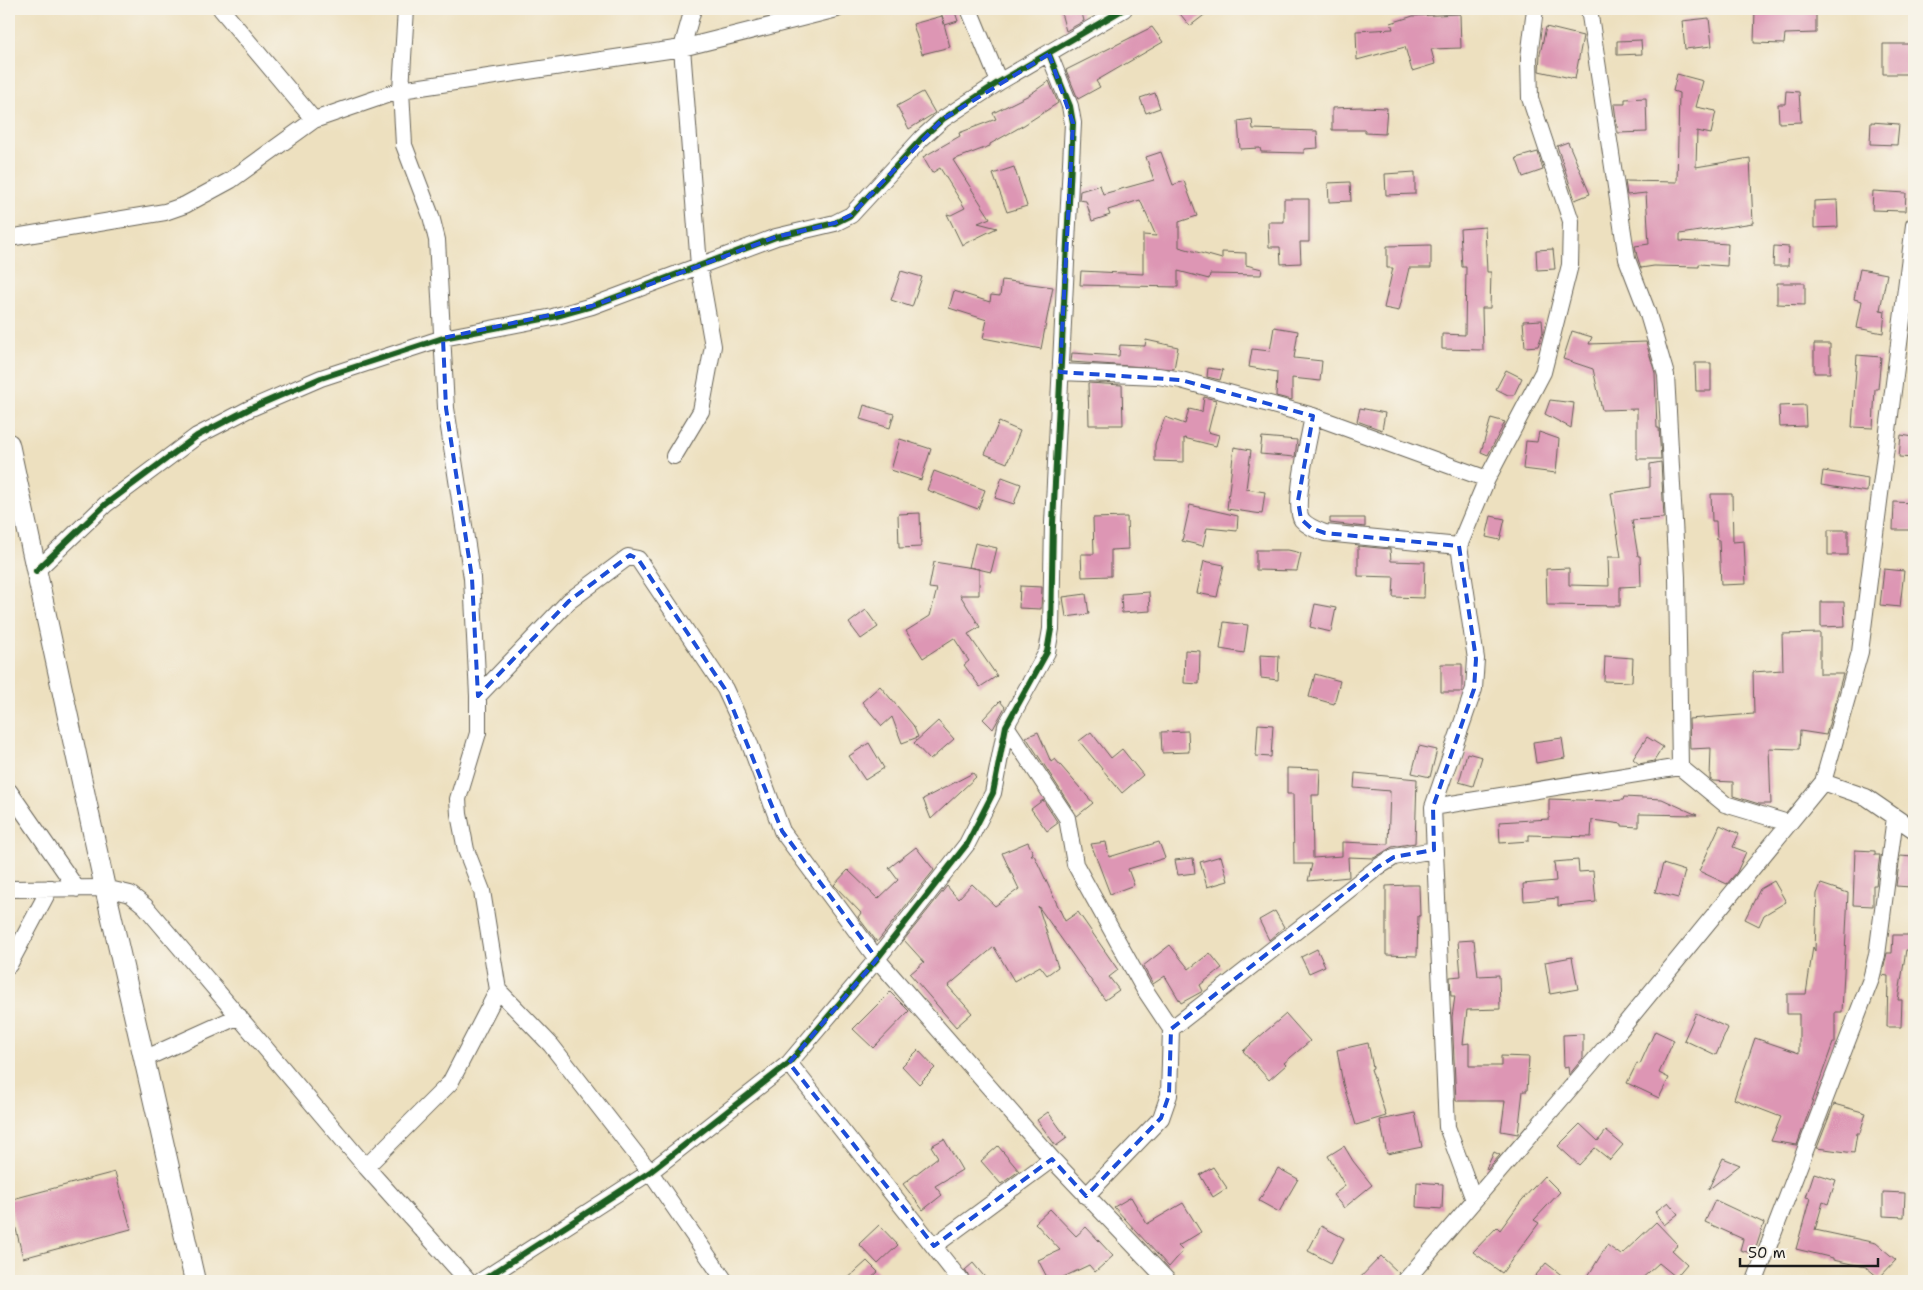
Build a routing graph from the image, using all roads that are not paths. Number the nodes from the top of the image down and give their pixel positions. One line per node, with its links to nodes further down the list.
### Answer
1 (221, 9): 13 (street)
2 (406, 9): 12 (street)
3 (693, 9): 9 (street)
4 (837, 9): 9 (street)
5 (969, 9): 11 (street)
6 (1124, 9): 10 (street)
7 (1535, 9): 22 (street)
8 (1589, 9): 27 (street)
9 (682, 48): 12 (street); 16 (street)
10 (1049, 54): 11 (street); 18 (street)
11 (999, 82): 16 (street)
12 (401, 90): 13 (street); 17 (street)
13 (314, 120): 15 (street)
14 (1914, 225): 28 (street)
15 (9, 238)
16 (699, 266): 17 (street); 21 (street)
17 (443, 338): 24 (street); 25 (street)
18 (1060, 372): 19 (street); 26 (street)
19 (1313, 416): 22 (street); 23 (street)
20 (9, 444): 24 (street)
21 (674, 456)
22 (1487, 479): 23 (street)
23 (1458, 546): 30 (street)
24 (36, 571): 36 (street)
25 (478, 696): 39 (street); 41 (street)
26 (1006, 726): 39 (street); 43 (street)
27 (1680, 767): 30 (street); 32 (street)
28 (1823, 782): 31 (street); 32 (street)
29 (9, 792): 38 (street)
30 (1433, 806): 34 (street)
31 (1895, 816): 33 (street); 59 (street)
32 (1788, 823): 50 (street)
33 (1914, 830)
34 (1434, 850): 43 (street); 50 (street)
35 (50, 888): 37 (street); 38 (street); 40 (street)
36 (105, 888): 38 (street); 42 (street); 44 (street)
37 (9, 889)
38 (77, 889)
39 (877, 959): 45 (street); 46 (street)
40 (9, 965)
41 (498, 990): 47 (street); 48 (street)
42 (239, 1016): 44 (street); 47 (street)
43 (1171, 1029): 49 (street)
44 (144, 1059): 52 (street)
45 (789, 1063): 48 (street); 51 (street)
46 (1052, 1159): 49 (street); 51 (street)
47 (366, 1167): 53 (street)
48 (650, 1172): 54 (street); 55 (street)
49 (1086, 1196): 57 (street)
50 (1474, 1200): 58 (street)
51 (934, 1246): 56 (street)
52 (195, 1281)
53 (468, 1281)
54 (481, 1281)
55 (725, 1281)
56 (961, 1281)
57 (1168, 1281)
58 (1405, 1281)
59 (1755, 1281)

